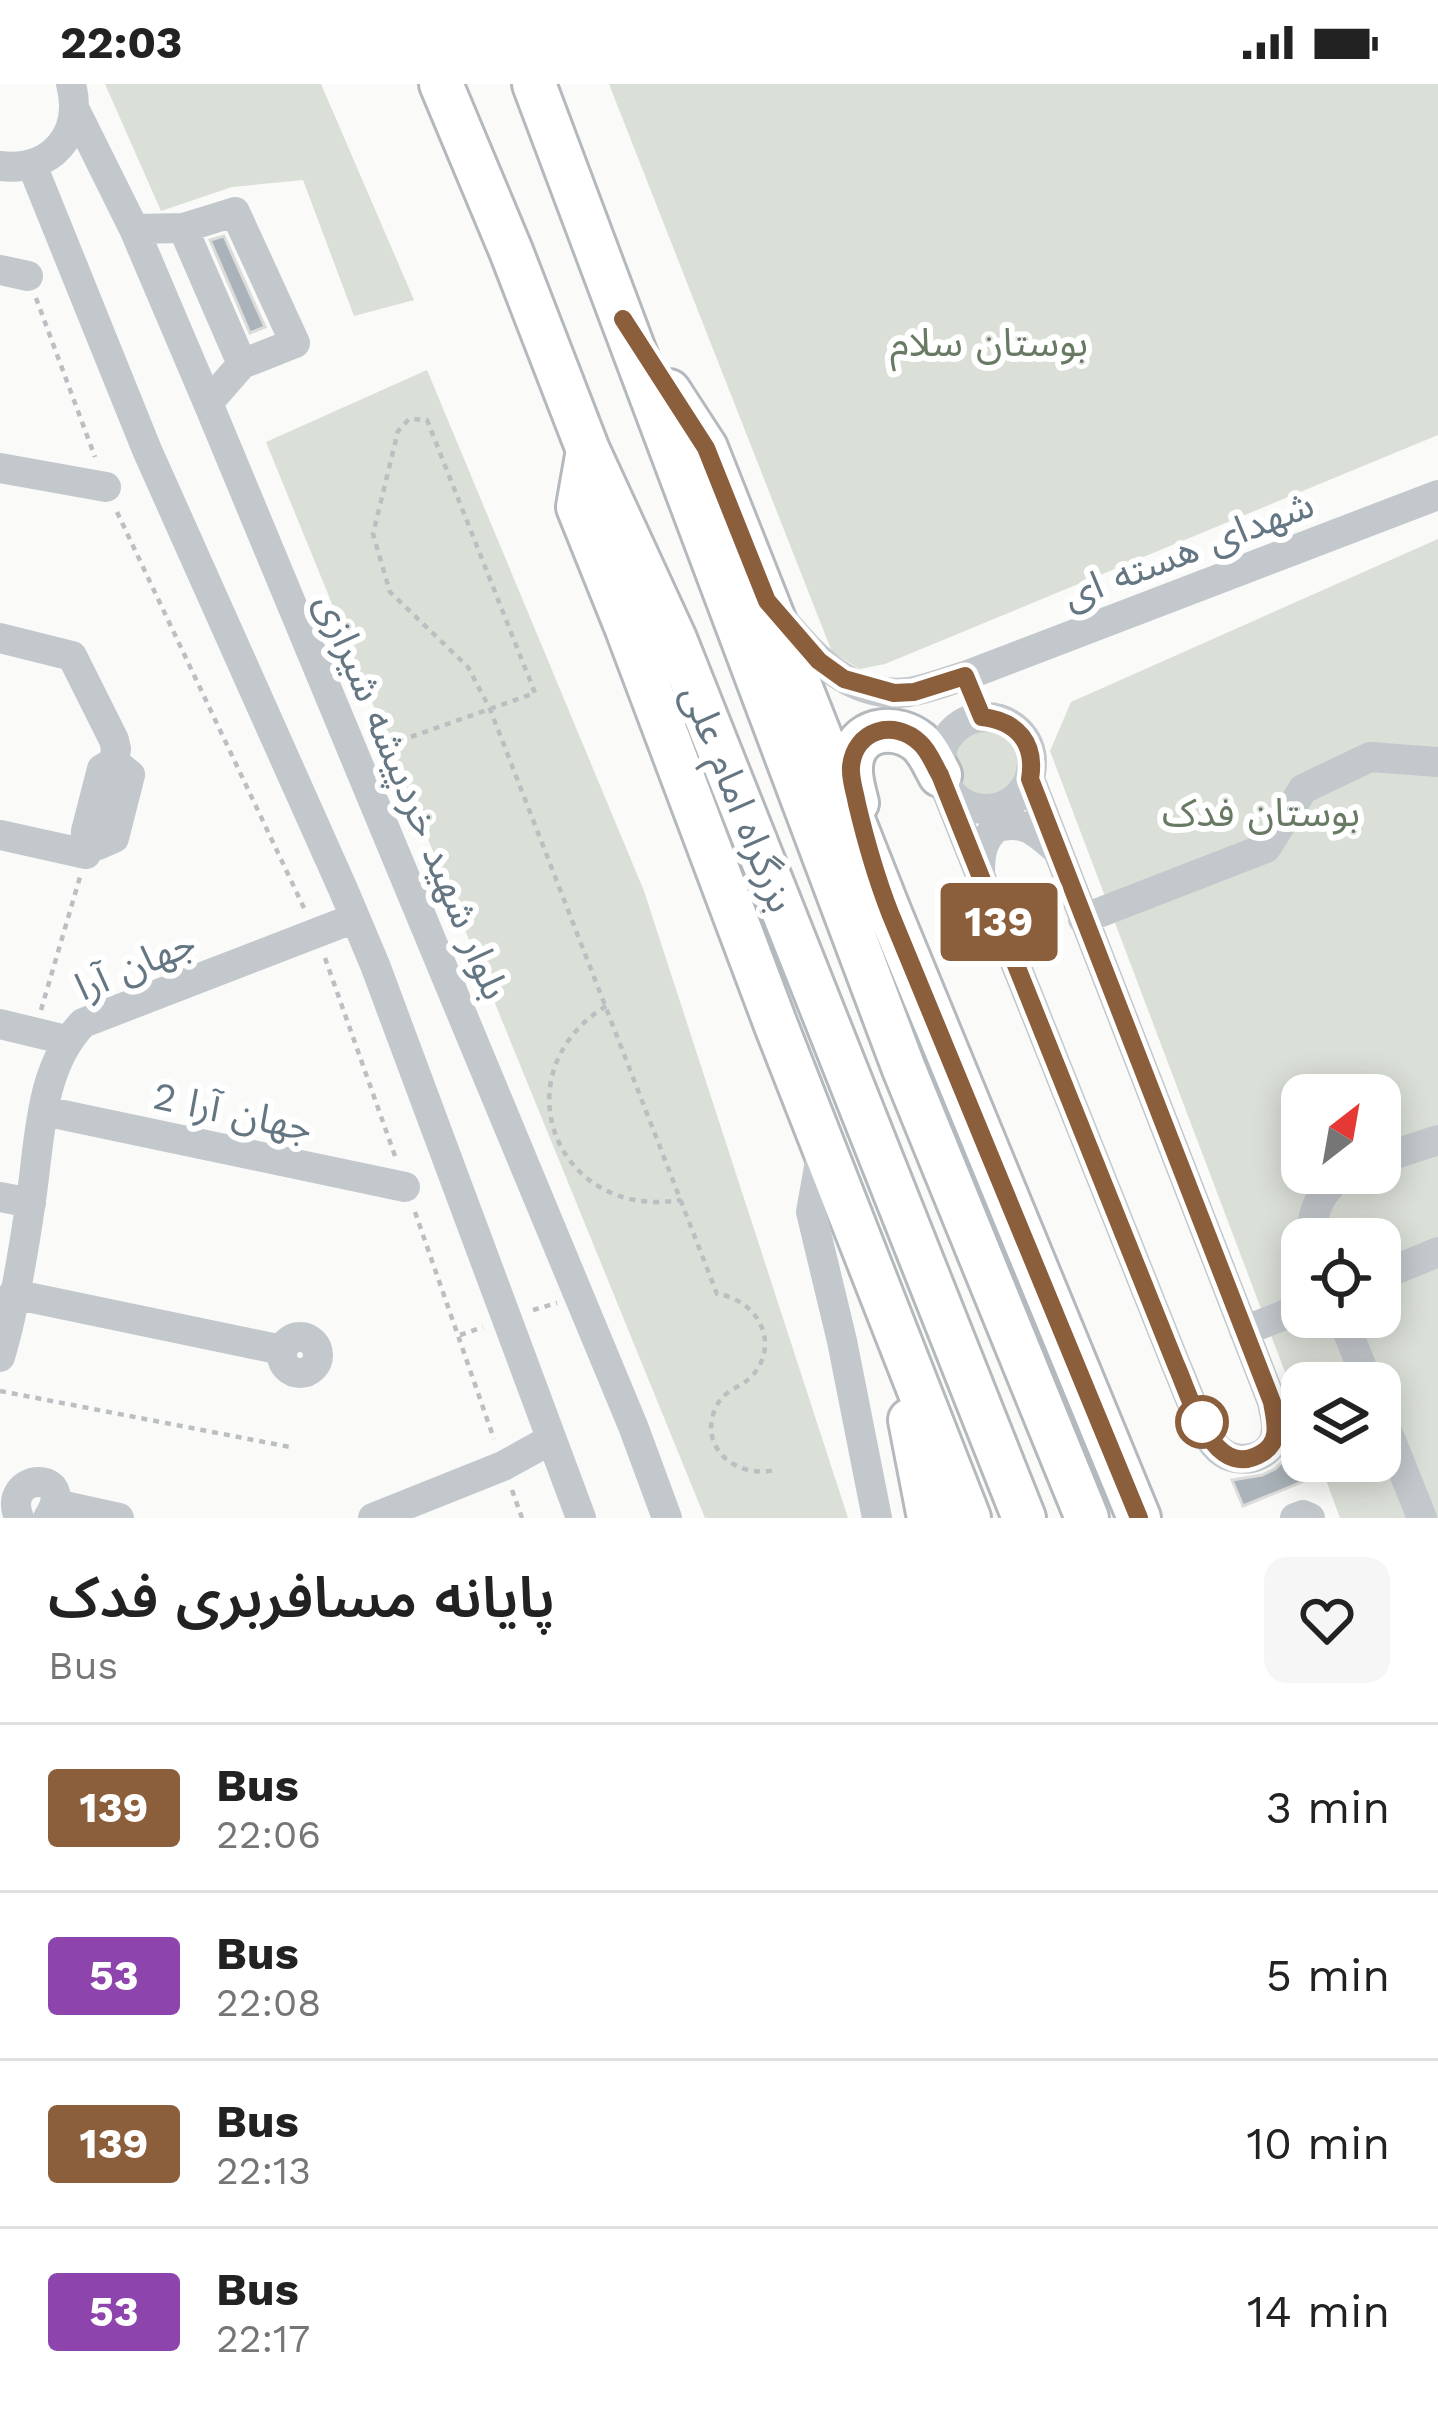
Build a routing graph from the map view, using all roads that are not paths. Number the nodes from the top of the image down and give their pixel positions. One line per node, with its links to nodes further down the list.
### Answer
1 (441, 84): 11 (highway, بزرگراه امام علی)
2 (539, 86): 8 (highway, بزرگراه امام علی)
3 (73, 97): 4 (street); 7 (street, بلوار شهید خردپیشه شیرازی)
4 (32, 165): 5 (street); 26 (street)
5 (0, 166)
6 (183, 228): 7 (street); 9 (street); 9 (street)
7 (134, 229): 10 (street, بلوار شهید خردپیشه شیرازی)
8 (623, 319): 15 (highway); 56 (highway, بزرگراه امام علی)
9 (242, 364): 10 (street)
10 (208, 403): 51 (street, بلوار شهید خردپیشه شیرازی)
11 (588, 450): 32 (highway); 55 (highway, بزرگراه امام علی)
12 (0, 468): 13 (street)
13 (106, 488)
14 (1438, 495): 17 (street, شهدای هسته ای)
15 (767, 601): 17 (street, شهدای هسته ای); 24 (highway)
16 (0, 638): 22 (street)
17 (965, 676): 18 (street)
18 (982, 717): 20 (street); 21 (street)
19 (1438, 762): 27 (street)
20 (940, 775): 21 (street); 24 (highway); 25 (street)
21 (1030, 779): 23 (street)
22 (0, 835)
23 (1056, 849): 25 (street); 27 (street)
24 (871, 863): 57 (highway)
25 (981, 877): 41 (street)
26 (355, 918): 29 (street, جهان آرا); 44 (street)
27 (1084, 919): 41 (street)
28 (0, 1024): 29 (street)
29 (66, 1040): 30 (street, جهان آرا)
30 (44, 1111): 34 (street, جهان آرا 2); 35 (street, جهان آرا)
31 (1438, 1140): 33 (street)
32 (823, 1145): 40 (highway); 52 (street)
33 (1401, 1152)
34 (406, 1187)
35 (14, 1213): 38 (street, جهان آرا)
36 (1435, 1262): 37 (street)
37 (1401, 1271)
38 (13, 1294): 42 (street); 43 (street, جهان آرا)
39 (1281, 1316): 41 (street)
40 (891, 1319): 53 (highway); 54 (highway)
41 (1244, 1331)
42 (282, 1350)
43 (0, 1357)
44 (550, 1440): 49 (street); 50 (street)
45 (1401, 1466): 60 (street)
46 (52, 1511): 47 (street); 48 (street)
47 (19, 1518)
48 (119, 1518)
49 (374, 1518)
50 (580, 1518)
51 (667, 1518)
52 (877, 1518)
53 (929, 1518)
54 (969, 1518)
55 (1024, 1518)
56 (1087, 1518)
57 (1139, 1518)
58 (1295, 1518): 59 (street)
59 (1310, 1518)
60 (1422, 1518)

